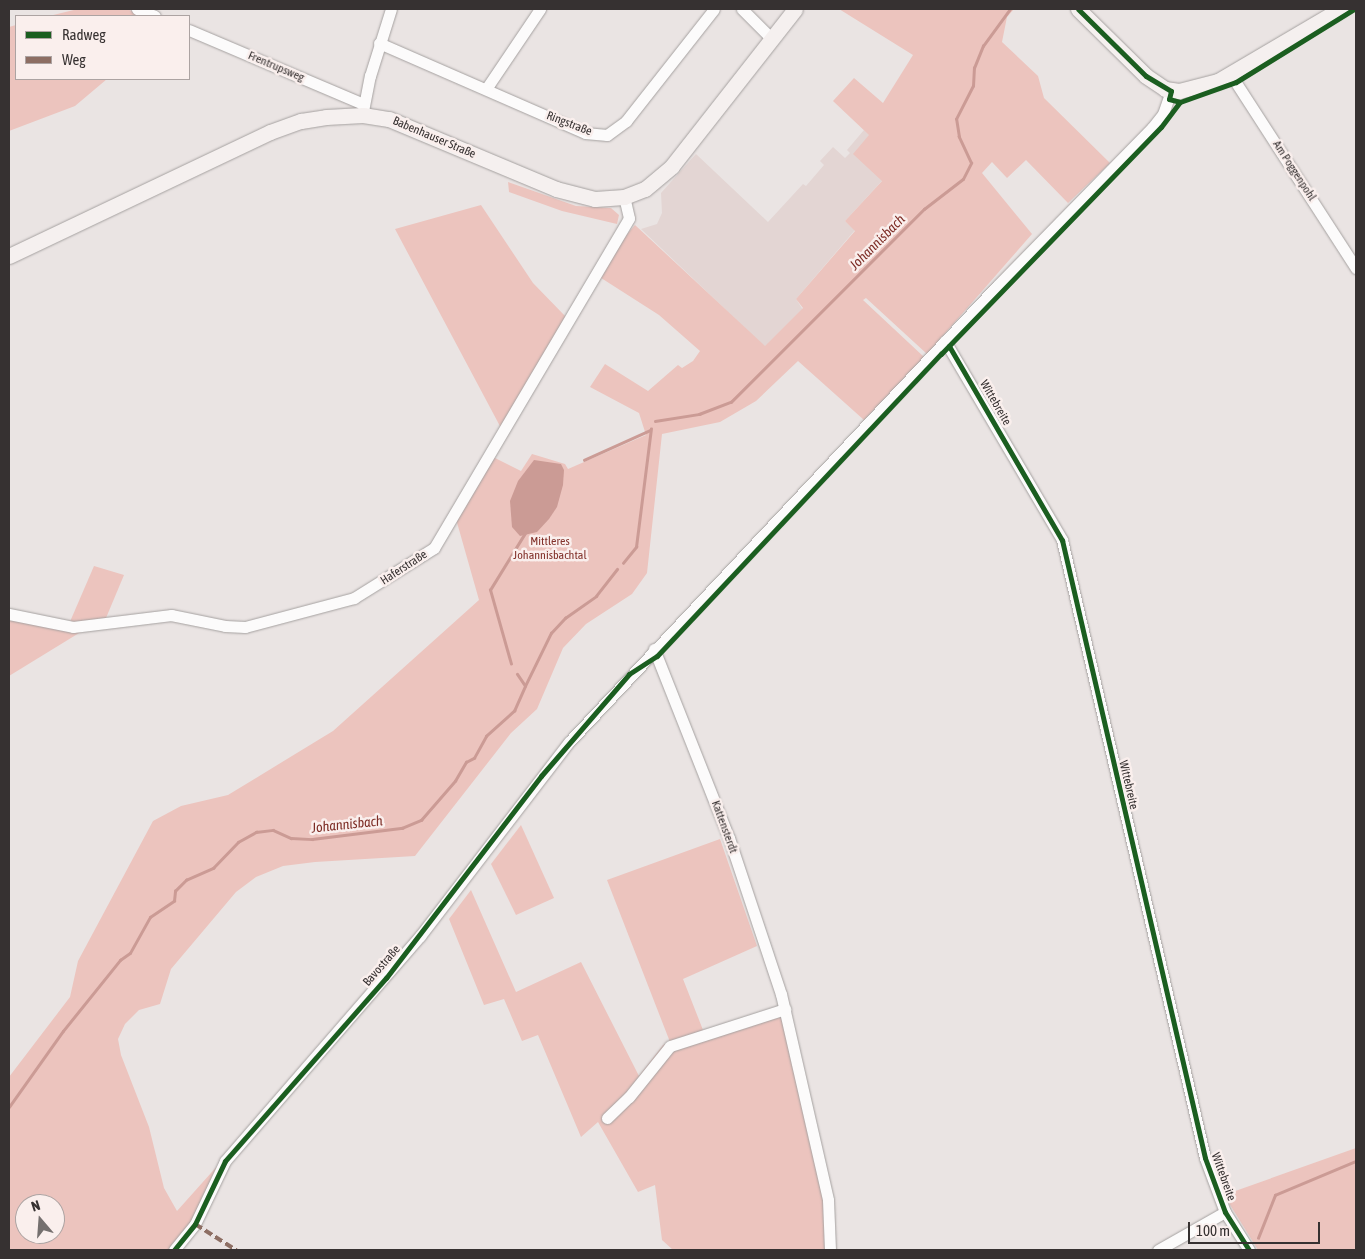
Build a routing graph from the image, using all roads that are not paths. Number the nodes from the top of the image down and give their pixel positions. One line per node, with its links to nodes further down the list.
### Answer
1 (138, 9): 9 (street)
2 (391, 9): 12 (street)
3 (540, 9): 14 (street)
4 (714, 9): 14 (street, Ringstraße)
5 (742, 9): 11 (street)
6 (795, 9): 11 (main road, Babenhauser Straße)
7 (1078, 9): 15 (main road)
8 (1340, 9): 13 (main road)
9 (153, 15)
10 (190, 30): 16 (street, Frentrupsweg)
11 (772, 39): 17 (main road, Babenhauser Straße)
12 (379, 43): 14 (street, Ringstraße); 16 (street)
13 (1231, 75): 15 (main road); 19 (street, Am Poggenpohl)
14 (486, 89)
15 (1171, 91): 20 (street, Bavostraße)
16 (363, 109): 17 (main road, Babenhauser Straße); 18 (main road, Babenhauser Straße)
17 (624, 197): 21 (street, Haferstraße)
18 (9, 256)
19 (1356, 268)
20 (945, 341): 22 (street, Bavostraße); 25 (street, Wittebreite)
21 (9, 614)
22 (654, 649): 23 (street, Kattensterdt); 26 (street, Bavostraße)
23 (786, 1008): 24 (street); 27 (street, Kattensterdt)
24 (607, 1118)
25 (1225, 1212): 28 (street); 29 (street, Wittebreite)
26 (174, 1250)
27 (830, 1250)
28 (1158, 1250)
29 (1249, 1250)

